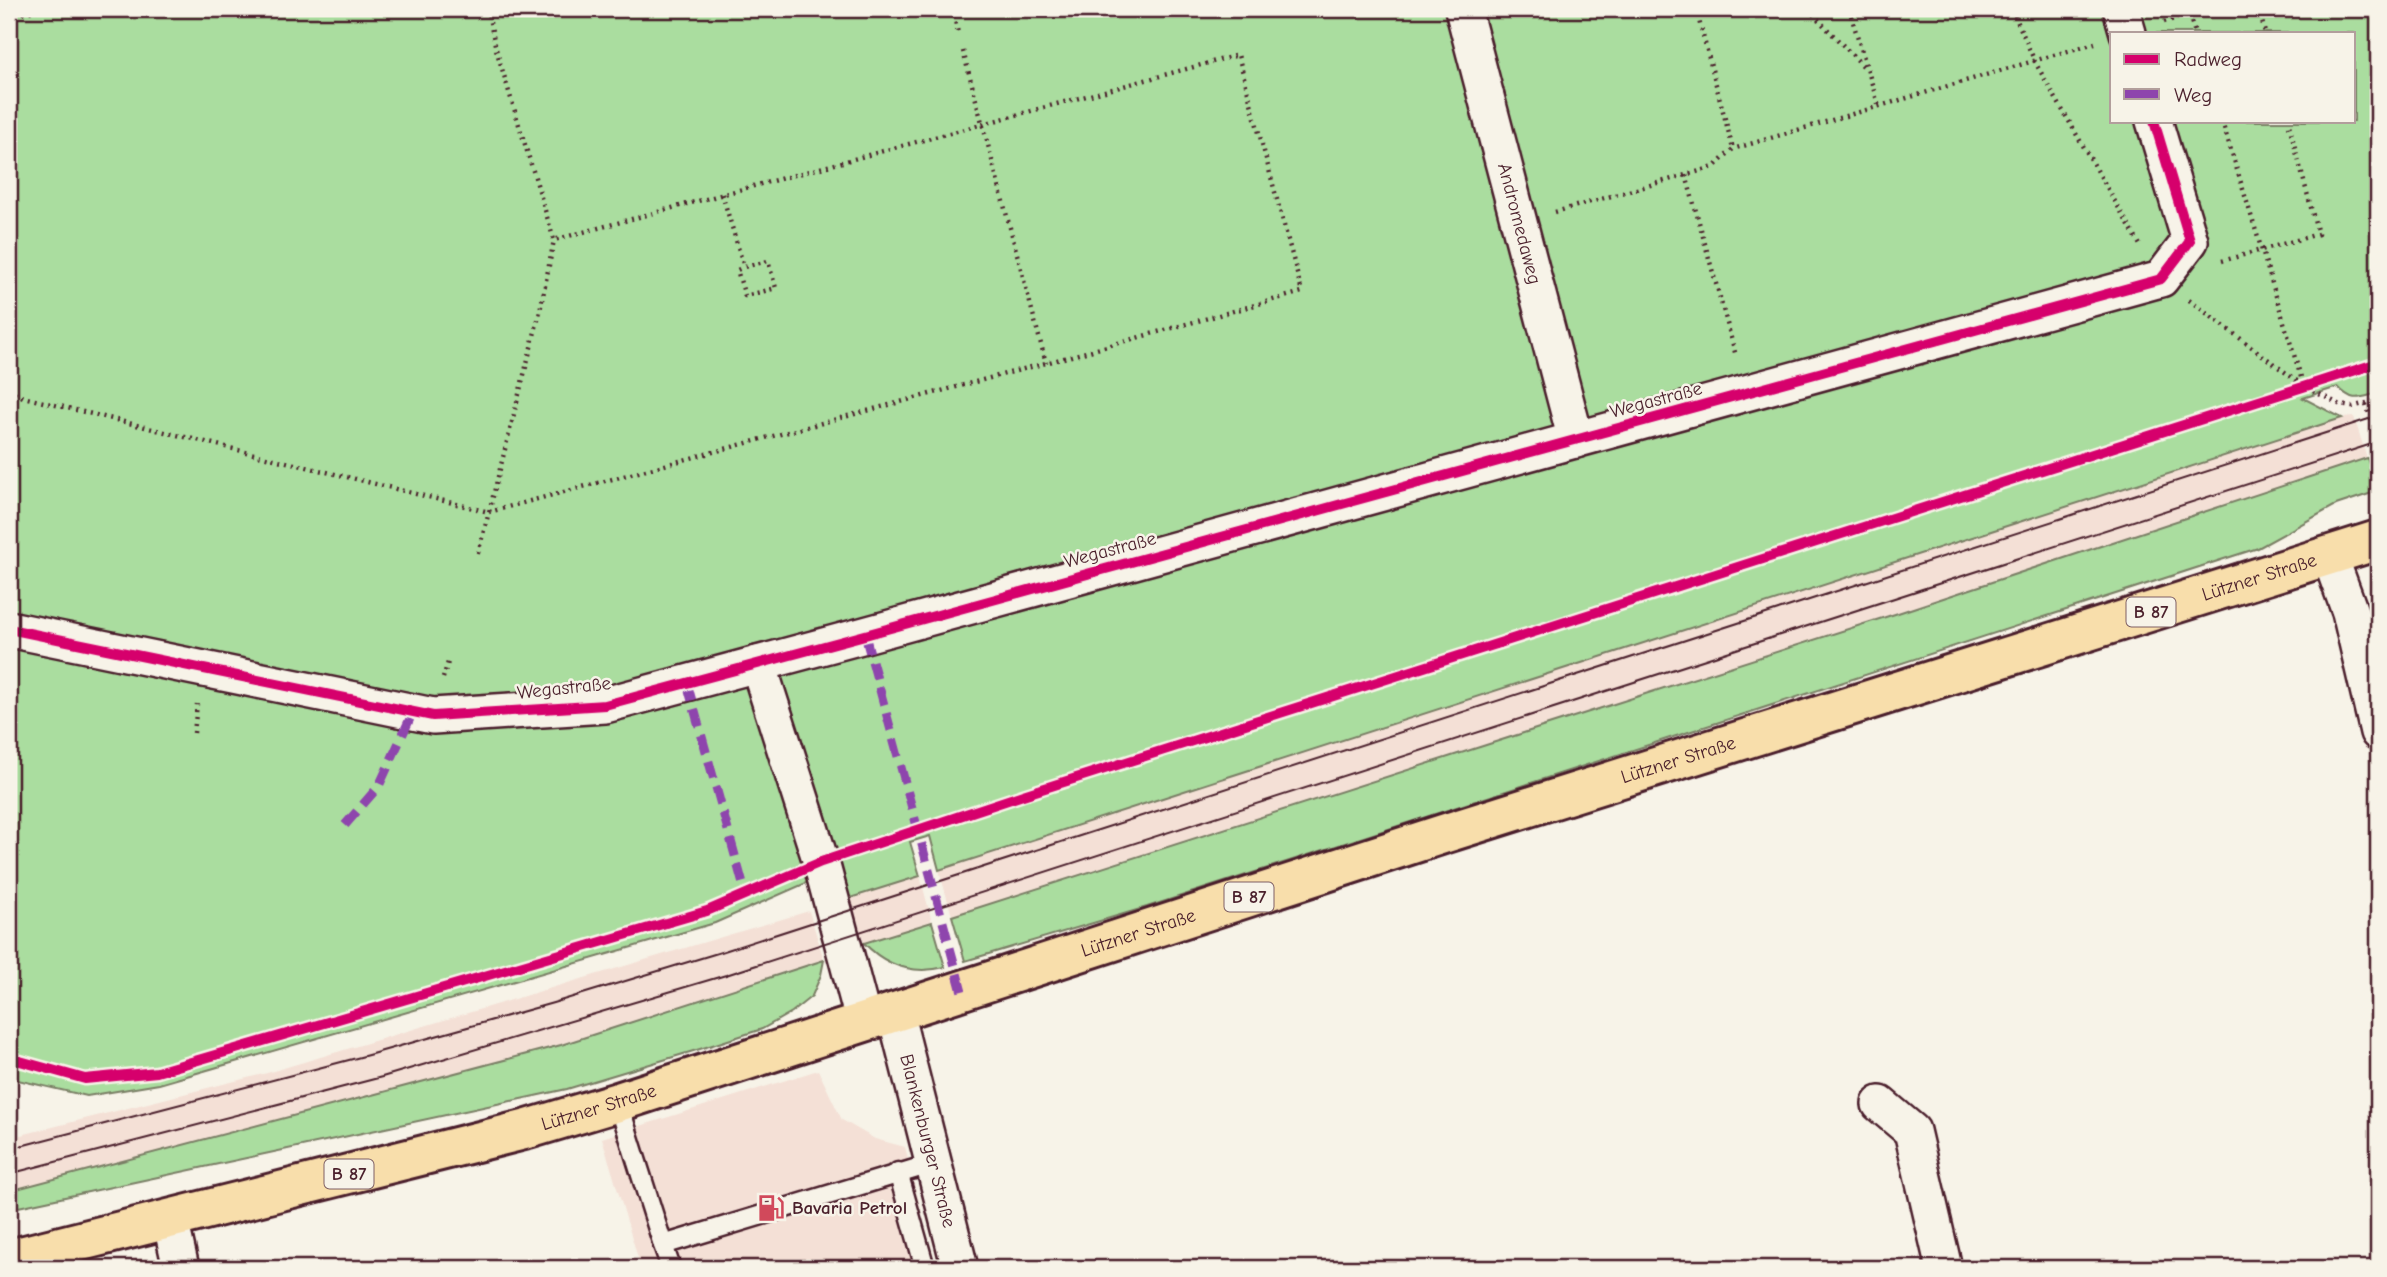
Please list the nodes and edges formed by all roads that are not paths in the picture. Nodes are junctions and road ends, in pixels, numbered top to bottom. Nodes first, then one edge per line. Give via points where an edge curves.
1 (1463, 9) edge
2 (2121, 9) edge
3 (2118, 32) edge
4 (2154, 122) edge
5 (1576, 440) junction
6 (2378, 540) edge
7 (2330, 557) junction
8 (9, 629) edge
9 (758, 664) junction
10 (2378, 732) edge
11 (879, 1018) junction
12 (618, 1102) junction
13 (1880, 1104) dead end
14 (934, 1163) junction
15 (898, 1171) junction
16 (170, 1219) junction
17 (663, 1245) junction
18 (9, 1259) edge
19 (181, 1268) edge
20 (671, 1268) edge
21 (925, 1268) edge
22 (960, 1268) edge
23 (1944, 1268) edge

1 - 5 street, Andromedaweg
2 - 3 street
4 - 5 street, Wegastraße via 2190,241 2161,279
5 - 9 street, Wegastraße
6 - 7 main road, Lützner Straße / B 87
7 - 10 street via 2350,612
7 - 11 main road, Lützner Straße / B 87 via 1443,834
8 - 9 street, Wegastraße via 433,716 605,705
9 - 11 street via 821,862
11 - 12 main road, Lützner Straße / B 87
11 - 14 street, Blankenburger Straße
12 - 16 main road, Lützner Straße / B 87
12 - 17 lane
13 - 23 street via 1912,1131
14 - 15 lane
14 - 22 street, Blankenburger Straße
15 - 17 lane
15 - 21 lane
16 - 18 main road, Lützner Straße / B 87
16 - 19 street
17 - 20 lane

